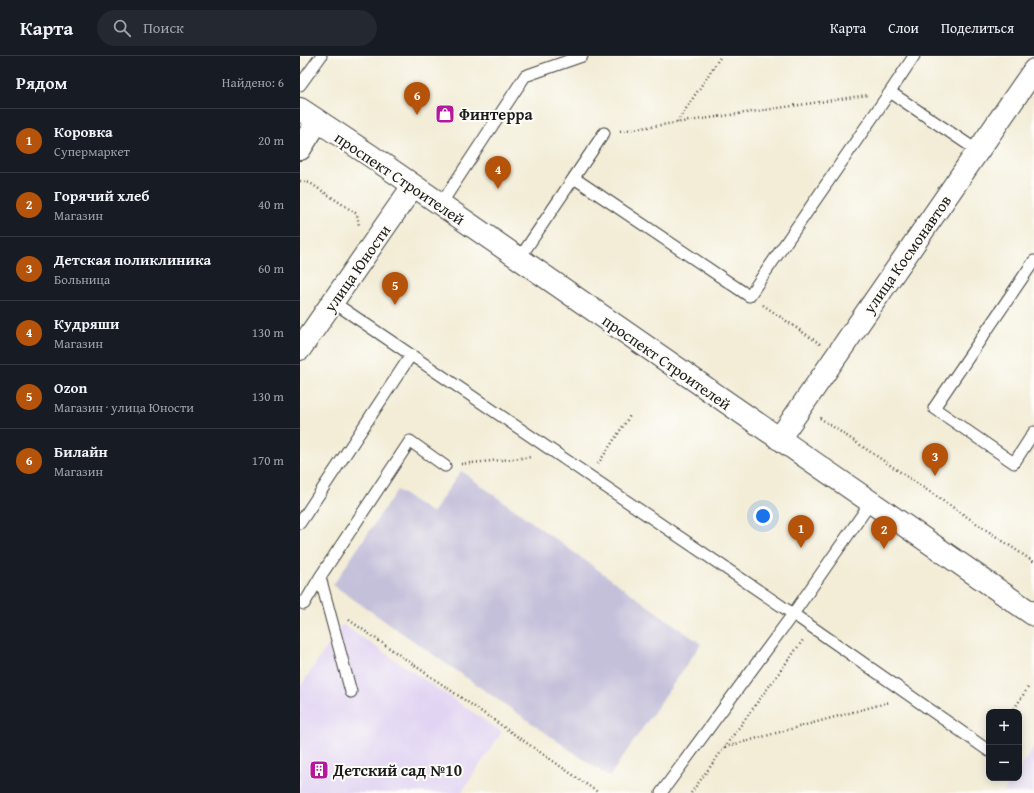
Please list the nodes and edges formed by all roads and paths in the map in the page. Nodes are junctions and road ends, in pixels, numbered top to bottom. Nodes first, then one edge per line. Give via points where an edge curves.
1 (321, 56) edge
2 (582, 56) edge
3 (721, 56) edge
4 (914, 56) edge
5 (1034, 70) edge
6 (300, 85) edge
7 (890, 92) junction
8 (308, 116) edge
9 (677, 123) junction
10 (604, 134) joint
11 (300, 149) edge
12 (978, 151) junction
13 (574, 178) junction
14 (300, 181) edge
15 (413, 186) junction
16 (440, 204) junction
17 (360, 231) dead end
18 (519, 259) junction
19 (1034, 261) edge
20 (749, 296) junction
21 (333, 302) junction
22 (300, 349) edge
23 (411, 355) junction
24 (837, 355) junction
25 (631, 414) dead end
26 (816, 415) dead end
27 (1034, 432) edge
28 (780, 439) junction
29 (1031, 445) edge
30 (557, 454) junction
31 (445, 466) joint
32 (589, 476) junction
33 (871, 502) junction
34 (300, 523) edge
35 (1034, 562) edge
36 (320, 577) junction
37 (300, 602) edge
38 (328, 606) junction
39 (1032, 610) edge
40 (793, 614) junction
41 (812, 627) junction
42 (1029, 686) dead end
43 (351, 692) dead end
44 (910, 696) junction
45 (1014, 709) edge
46 (724, 747) junction
47 (986, 749) edge
48 (599, 793) edge
49 (661, 793) edge
50 (691, 793) edge

1 - 6 lane
2 - 16 lane via 525,76
3 - 9 path
4 - 7 lane
5 - 12 main road, улица Космонавтов
7 - 9 path
7 - 12 lane
7 - 20 lane
8 - 11 main road
8 - 15 main road, проспект Строителей
9 - 10 path
10 - 13 lane
12 - 24 main road, улица Космонавтов
13 - 18 lane
13 - 20 lane
14 - 17 path via 310,183 357,214
15 - 16 main road, проспект Строителей
15 - 21 main road, улица Юности
16 - 18 main road, проспект Строителей
18 - 28 main road, проспект Строителей
19 - 29 lane via 934,408 1014,463
20 - 24 path
21 - 22 main road, улица Юности
21 - 23 lane
23 - 30 lane
23 - 34 lane
24 - 28 main road, улица Космонавтов
25 - 32 path
26 - 35 path
27 - 29 lane
28 - 33 main road, проспект Строителей
30 - 31 path
30 - 32 lane
31 - 36 lane via 410,441
32 - 40 lane
33 - 39 main road, проспект Строителей
33 - 40 lane
36 - 37 lane via 304,604
36 - 38 lane
38 - 43 lane
38 - 48 path
40 - 41 lane
40 - 49 lane
41 - 44 lane
41 - 46 path
42 - 45 path
44 - 46 path
44 - 47 lane
46 - 50 path

